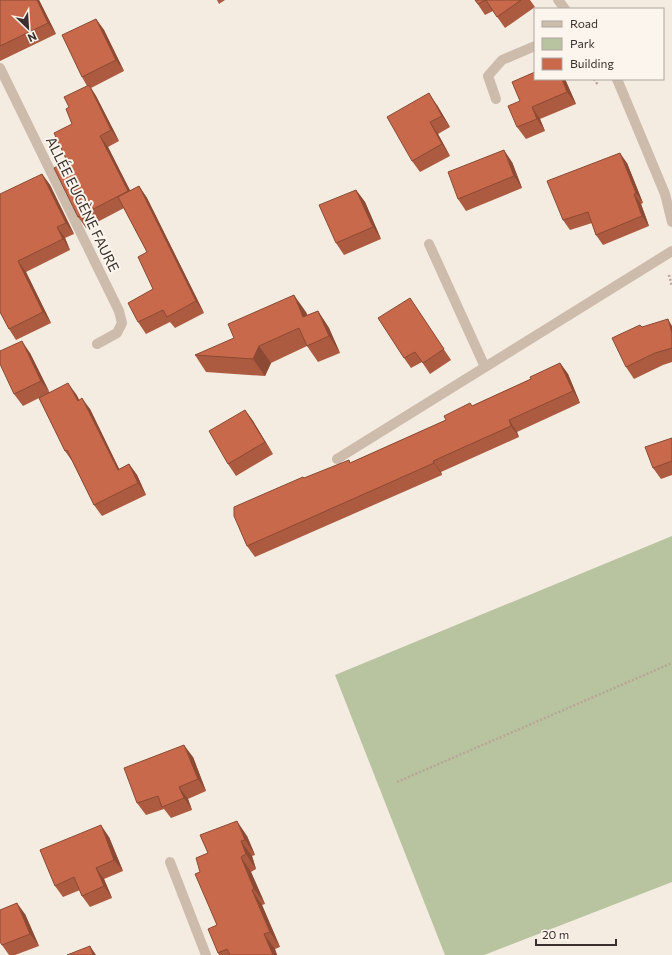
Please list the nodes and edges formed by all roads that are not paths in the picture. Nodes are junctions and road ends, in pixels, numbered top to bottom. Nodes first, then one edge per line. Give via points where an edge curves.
1 (558, 0) edge
2 (564, 8) edge
3 (534, 46) edge
4 (0, 68) edge
5 (617, 80) edge
6 (496, 99) dead end
7 (672, 222) edge
8 (429, 244) dead end
9 (672, 251) edge
10 (97, 344) dead end
11 (485, 367) junction
12 (337, 459) dead end
13 (170, 862) dead end
14 (206, 955) edge

1 - 2 street
3 - 6 street via 502,60 488,76
4 - 10 street, ALLÉE EUGÈNE FAURE via 119,311 122,323 117,333
5 - 7 street via 664,194
8 - 11 street
9 - 11 street
11 - 12 street
13 - 14 street

